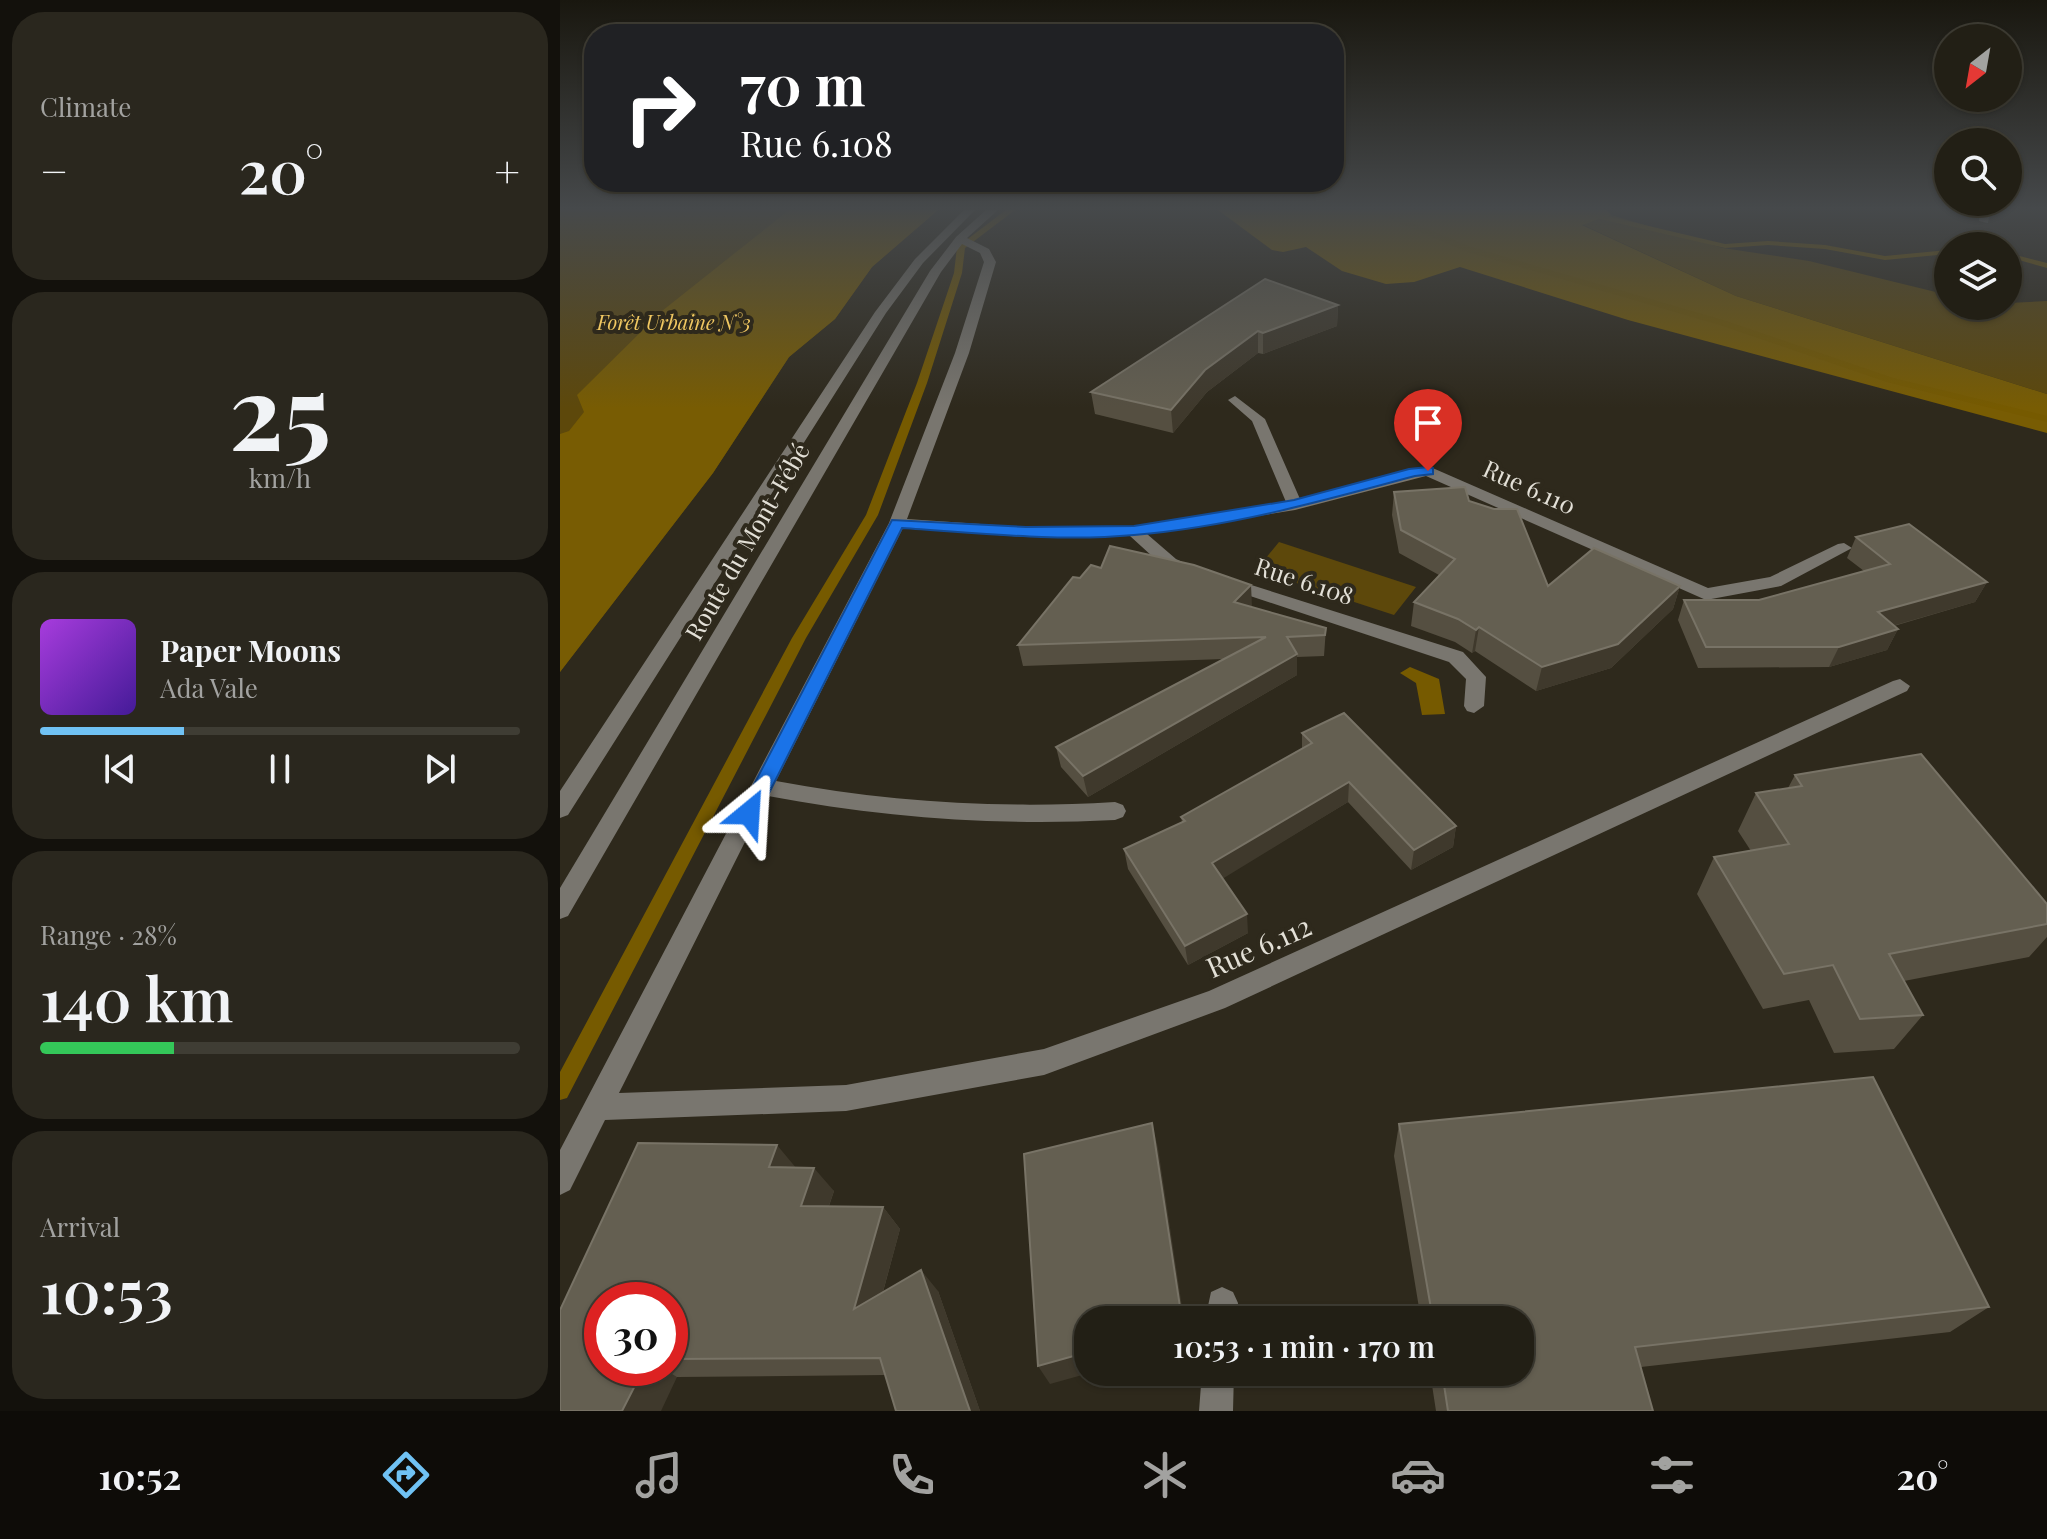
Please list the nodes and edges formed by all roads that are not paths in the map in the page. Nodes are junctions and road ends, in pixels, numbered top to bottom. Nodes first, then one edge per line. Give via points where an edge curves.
1 (908, 276) edge
2 (935, 276) edge
3 (986, 276) edge
4 (1235, 400) dead end
5 (1295, 505) junction
6 (897, 523) junction
7 (1134, 531) junction
8 (1844, 548) dead end
9 (1900, 686) dead end
10 (1474, 706) dead end
11 (763, 787) junction
12 (560, 809) edge
13 (1115, 811) dead end
14 (560, 909) edge
15 (599, 1107) junction
16 (560, 1180) edge
17 (1217, 1386) edge
18 (1216, 1411) edge

1 - 12 street, Route du Mont-Fébé
2 - 14 street, Route du Mont-Fébé
3 - 6 street
4 - 5 street via 1258,419
5 - 7 street, Rue 6.110
5 - 8 street, Rue 6.110 via 1428,471 1706,594 1775,582
6 - 7 street via 1026,532
6 - 11 street
7 - 10 street, Rue 6.108 via 1170,563 1456,657 1476,677
9 - 15 street, Rue 6.112 via 1216,1000 1044,1062 846,1098
11 - 13 street via 843,803 960,812
11 - 15 street
15 - 16 street
17 - 18 street

